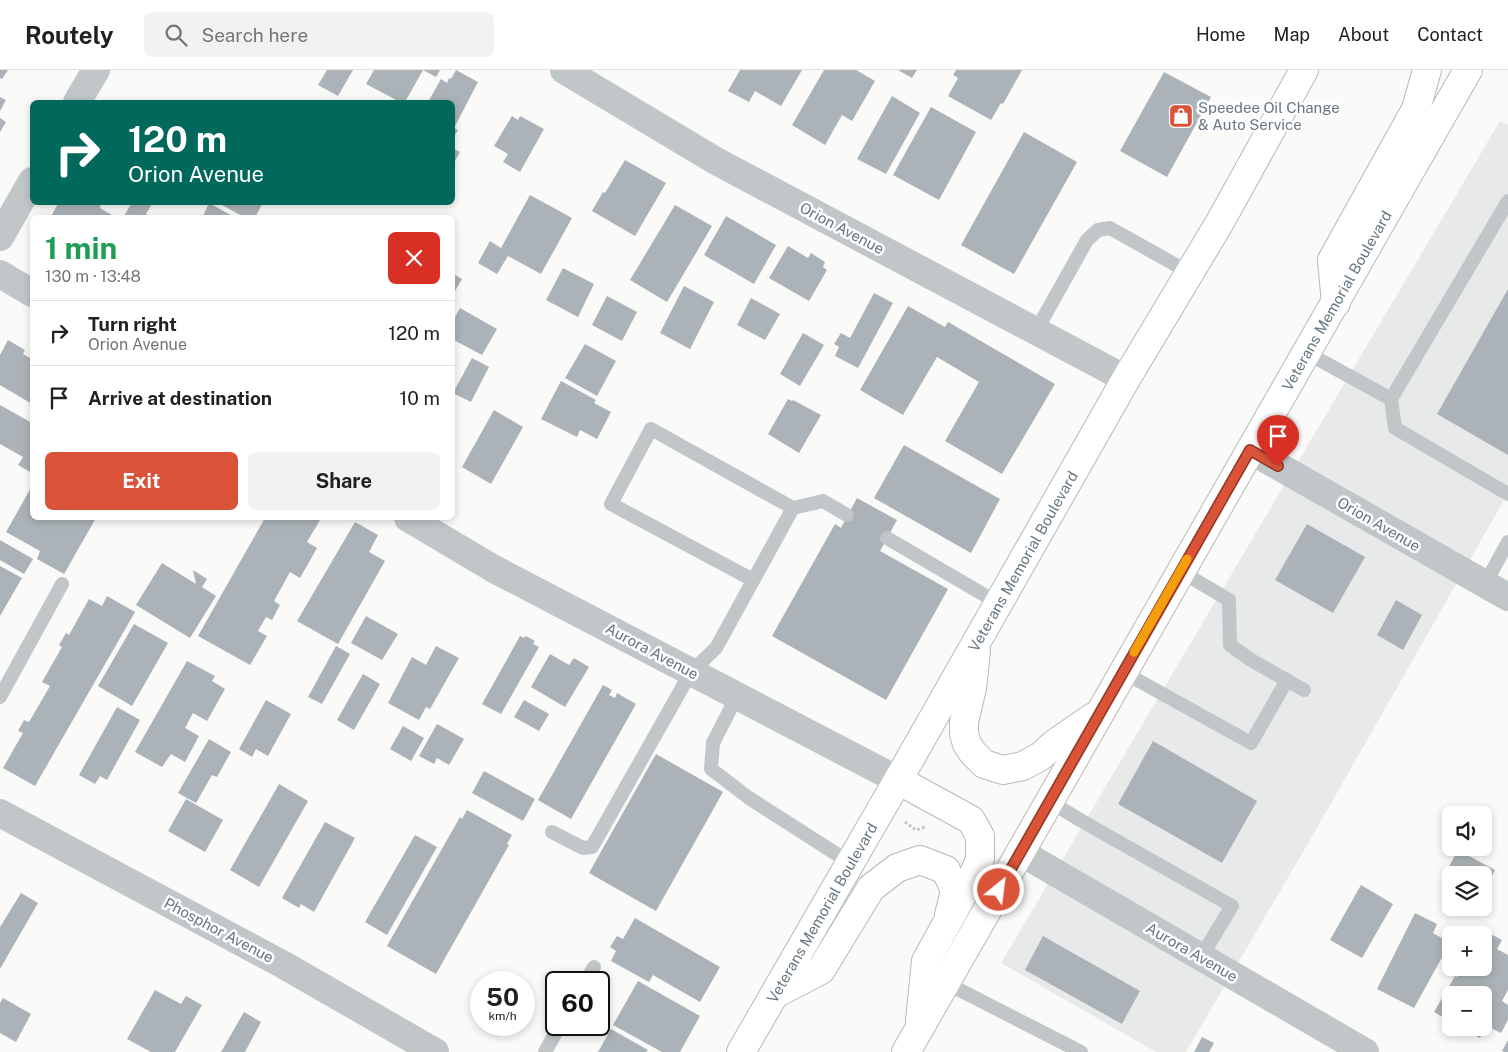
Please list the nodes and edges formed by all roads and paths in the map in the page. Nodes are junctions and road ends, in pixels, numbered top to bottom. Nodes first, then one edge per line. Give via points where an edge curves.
1 (96, 70) edge
2 (564, 70) edge
3 (1304, 70) edge
4 (1406, 70) edge
5 (1427, 70) edge
6 (1468, 70) edge
7 (78, 100) edge
8 (1416, 109) junction
9 (30, 184) edge
10 (1508, 201) edge
11 (0, 237) edge
12 (1190, 273) junction
13 (0, 274) edge
14 (30, 292) edge
15 (1336, 303) junction
16 (1036, 331) junction
17 (1306, 353) junction
18 (1126, 379) junction
19 (1391, 399) junction
20 (1250, 450) junction
21 (1508, 494) edge
22 (794, 508) junction
23 (847, 515) dead end
24 (411, 520) edge
25 (887, 538) dead end
26 (1508, 542) edge
27 (1180, 571) junction
28 (753, 580) junction
29 (62, 584) dead end
30 (1497, 590) edge
31 (998, 603) junction
32 (977, 639) junction
33 (691, 672) junction
34 (1123, 672) junction
35 (1287, 680) junction
36 (1304, 690) dead end
37 (737, 696) junction
38 (0, 697) edge
39 (1099, 713) junction
40 (898, 780) junction
41 (1049, 801) junction
42 (0, 813) edge
43 (552, 832) dead end
44 (1020, 852) junction
45 (849, 862) junction
46 (946, 926) junction
47 (1201, 956) junction
48 (594, 967) dead end
49 (592, 971) edge
50 (946, 983) junction
51 (775, 994) junction
52 (554, 1036) edge
53 (912, 1041) edge
54 (435, 1052) edge
55 (545, 1052) edge
56 (741, 1052) edge
57 (1081, 1052) edge
58 (1365, 1052) edge

1 - 7 street
2 - 16 street, Orion Avenue via 716,161
3 - 12 main road, Veterans Memorial Boulevard
4 - 8 main road
5 - 8 main road
6 - 15 main road, Veterans Memorial Boulevard
8 - 15 main road via 1332,260
9 - 11 street
10 - 19 lane
12 - 16 lane via 1110,228 1098,230 1087,240
12 - 18 main road, Veterans Memorial Boulevard
13 - 14 street
15 - 17 main road, Veterans Memorial Boulevard
16 - 18 street, Orion Avenue
17 - 19 lane
17 - 20 main road, Veterans Memorial Boulevard
18 - 31 main road, Veterans Memorial Boulevard
19 - 21 lane via 1395,428
20 - 27 main road, Veterans Memorial Boulevard
20 - 30 street, Orion Avenue
22 - 23 lane via 823,501
22 - 28 lane
22 - 28 lane via 651,429 611,504
24 - 33 street, Aurora Avenue via 494,569
25 - 31 lane
26 - 30 lane
27 - 34 main road, Veterans Memorial Boulevard
27 - 35 lane via 1229,600 1230,644
28 - 33 lane via 716,648
29 - 38 lane
31 - 32 main road, Veterans Memorial Boulevard
32 - 39 main road via 964,734 967,744 984,764 1003,770 1023,766
32 - 40 main road, Veterans Memorial Boulevard
33 - 37 street, Aurora Avenue
33 - 43 lane via 592,847 583,848
34 - 35 lane via 1250,743
34 - 39 main road, Veterans Memorial Boulevard
35 - 36 lane
37 - 40 street, Aurora Avenue
37 - 45 lane via 713,743 711,769 749,798
39 - 41 main road, Veterans Memorial Boulevard
40 - 45 main road, Veterans Memorial Boulevard
40 - 46 main road via 971,820 980,836 980,859
41 - 44 main road, Veterans Memorial Boulevard
41 - 47 lane via 1232,906
42 - 54 street, Phosphor Avenue via 282,964
44 - 47 street, Aurora Avenue
44 - 50 main road, Veterans Memorial Boulevard
45 - 51 main road, Veterans Memorial Boulevard
46 - 51 main road via 955,891 946,870 920,860 897,868 871,888 821,970
46 - 53 main road via 926,961
47 - 58 street, Aurora Avenue
48 - 49 lane
50 - 53 main road, Veterans Memorial Boulevard
50 - 57 lane
51 - 56 main road, Veterans Memorial Boulevard
52 - 55 lane

